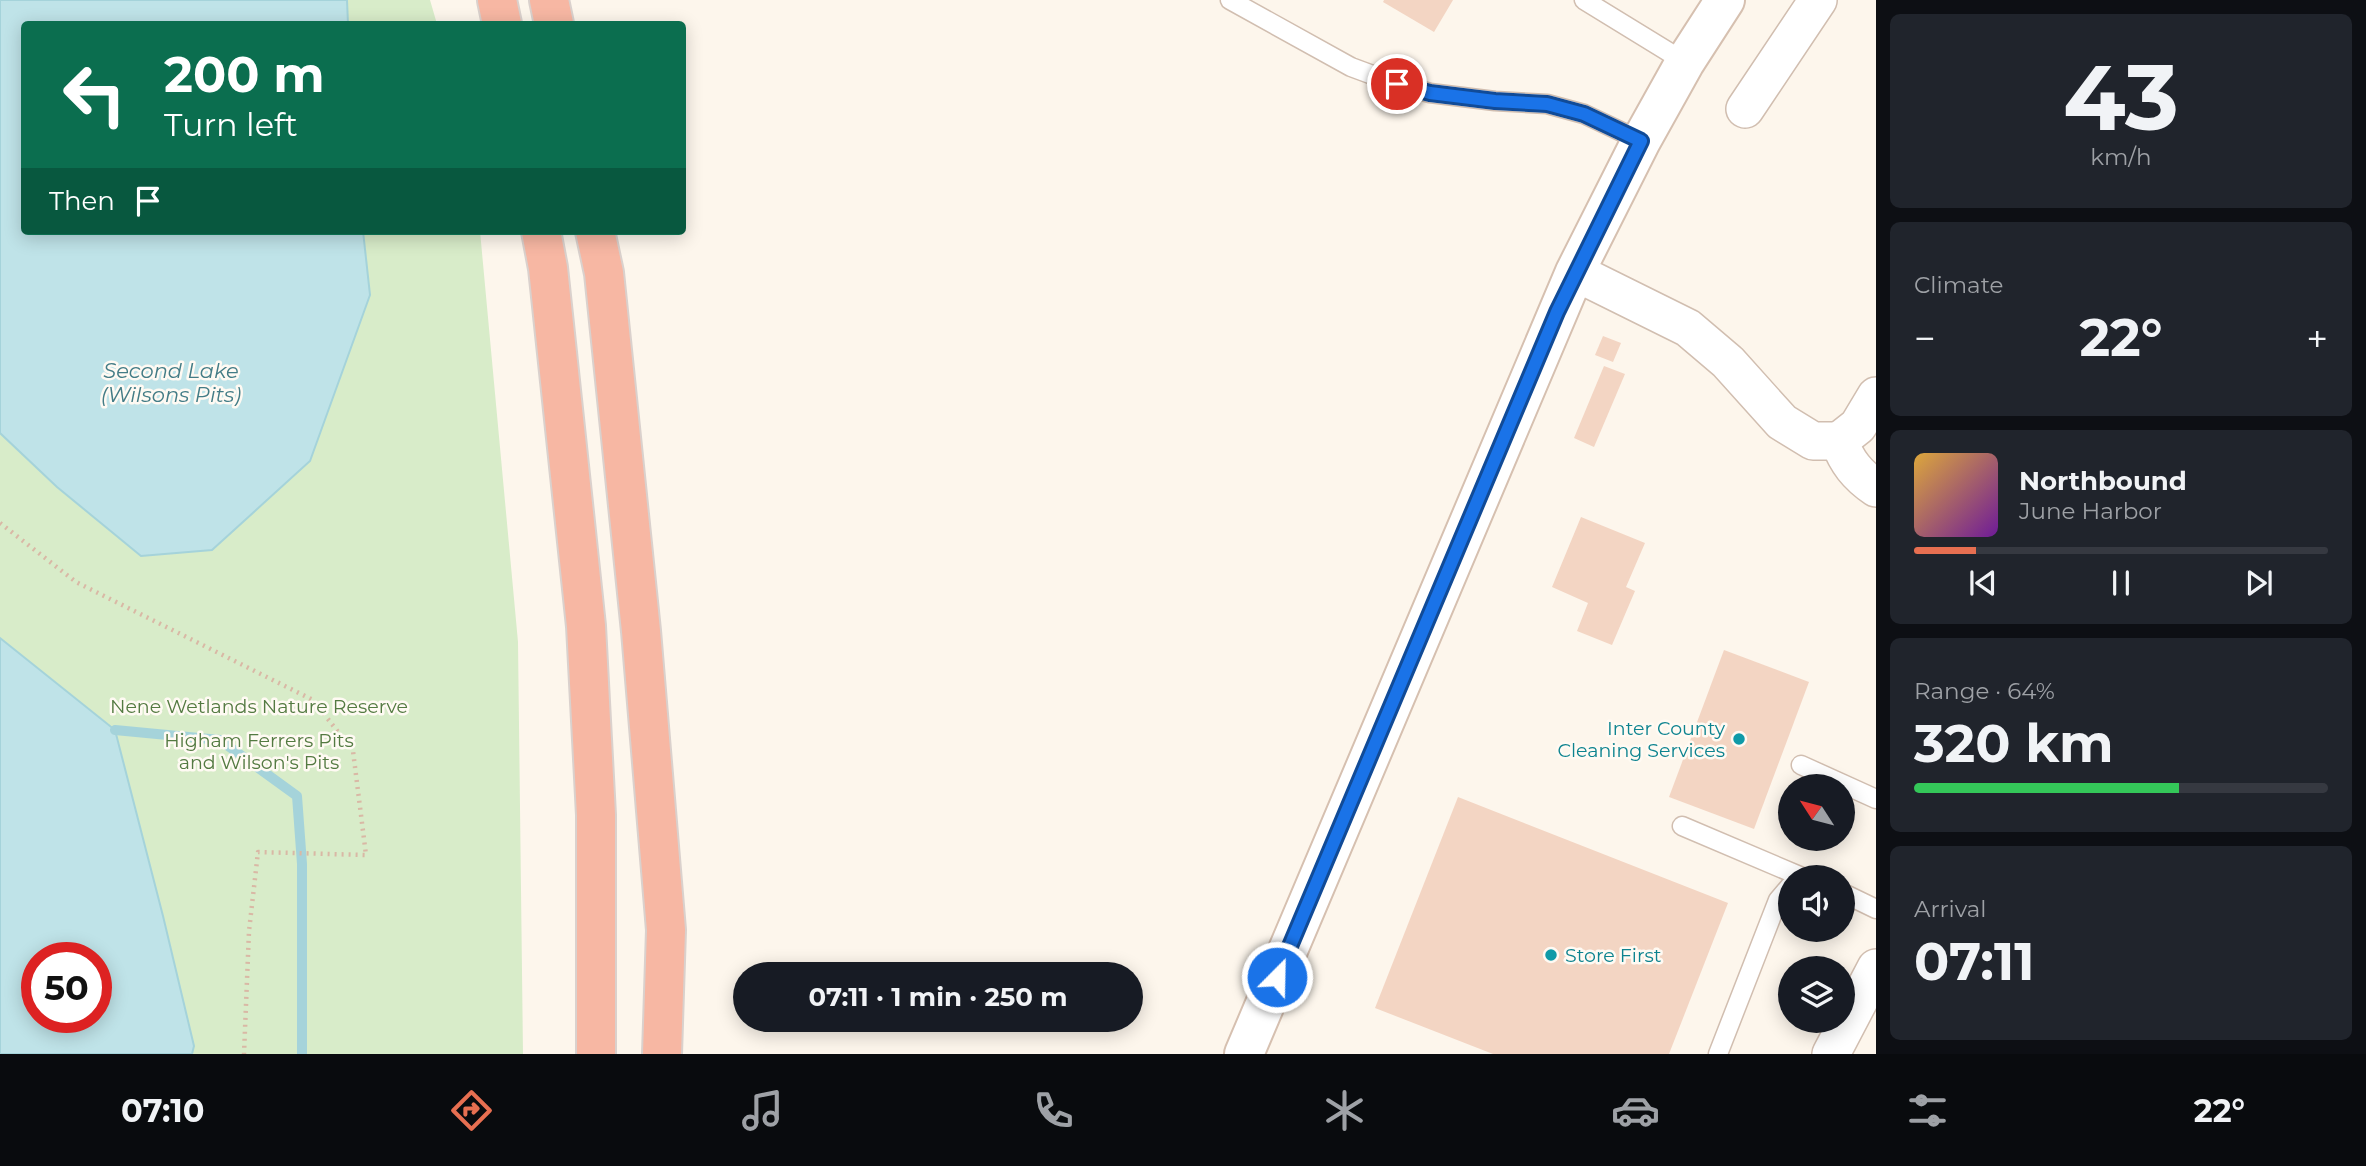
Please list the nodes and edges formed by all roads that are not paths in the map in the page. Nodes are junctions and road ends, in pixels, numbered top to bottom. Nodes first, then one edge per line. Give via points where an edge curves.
1 (497, 0) edge
2 (549, 0) edge
3 (1230, 0) edge
4 (1584, 0) edge
5 (1725, 0) edge
6 (1818, 0) edge
7 (501, 21) edge
8 (553, 21) edge
9 (1685, 62) junction
10 (1745, 109) dead end
11 (1641, 141) junction
12 (542, 235) edge
13 (596, 235) edge
14 (1575, 272) junction
15 (1876, 396) edge
16 (1839, 441) junction
17 (1876, 488) edge
18 (1801, 765) dead end
19 (1876, 799) edge
20 (1682, 825) dead end
21 (1778, 867) edge
22 (1855, 898) edge
23 (1778, 899) edge
24 (1876, 909) edge
25 (1876, 968) edge
26 (596, 1054) edge
27 (662, 1054) edge
28 (1244, 1054) edge
29 (1717, 1054) edge
30 (1830, 1054) edge

1 - 7 highway
2 - 8 highway
3 - 11 lane via 1351,67 1397,84 1495,101 1547,104 1584,114
4 - 9 lane
5 - 9 main road
6 - 10 street
9 - 11 main road
11 - 14 main road
12 - 26 highway via 586,626 596,815
13 - 27 highway via 604,273 640,617 666,930
14 - 16 street via 1688,328 1728,362 1782,422 1813,440
14 - 28 main road
15 - 16 street via 1858,426
16 - 17 street via 1847,461
18 - 19 lane
20 - 21 lane
22 - 24 lane
23 - 29 lane
25 - 30 street

